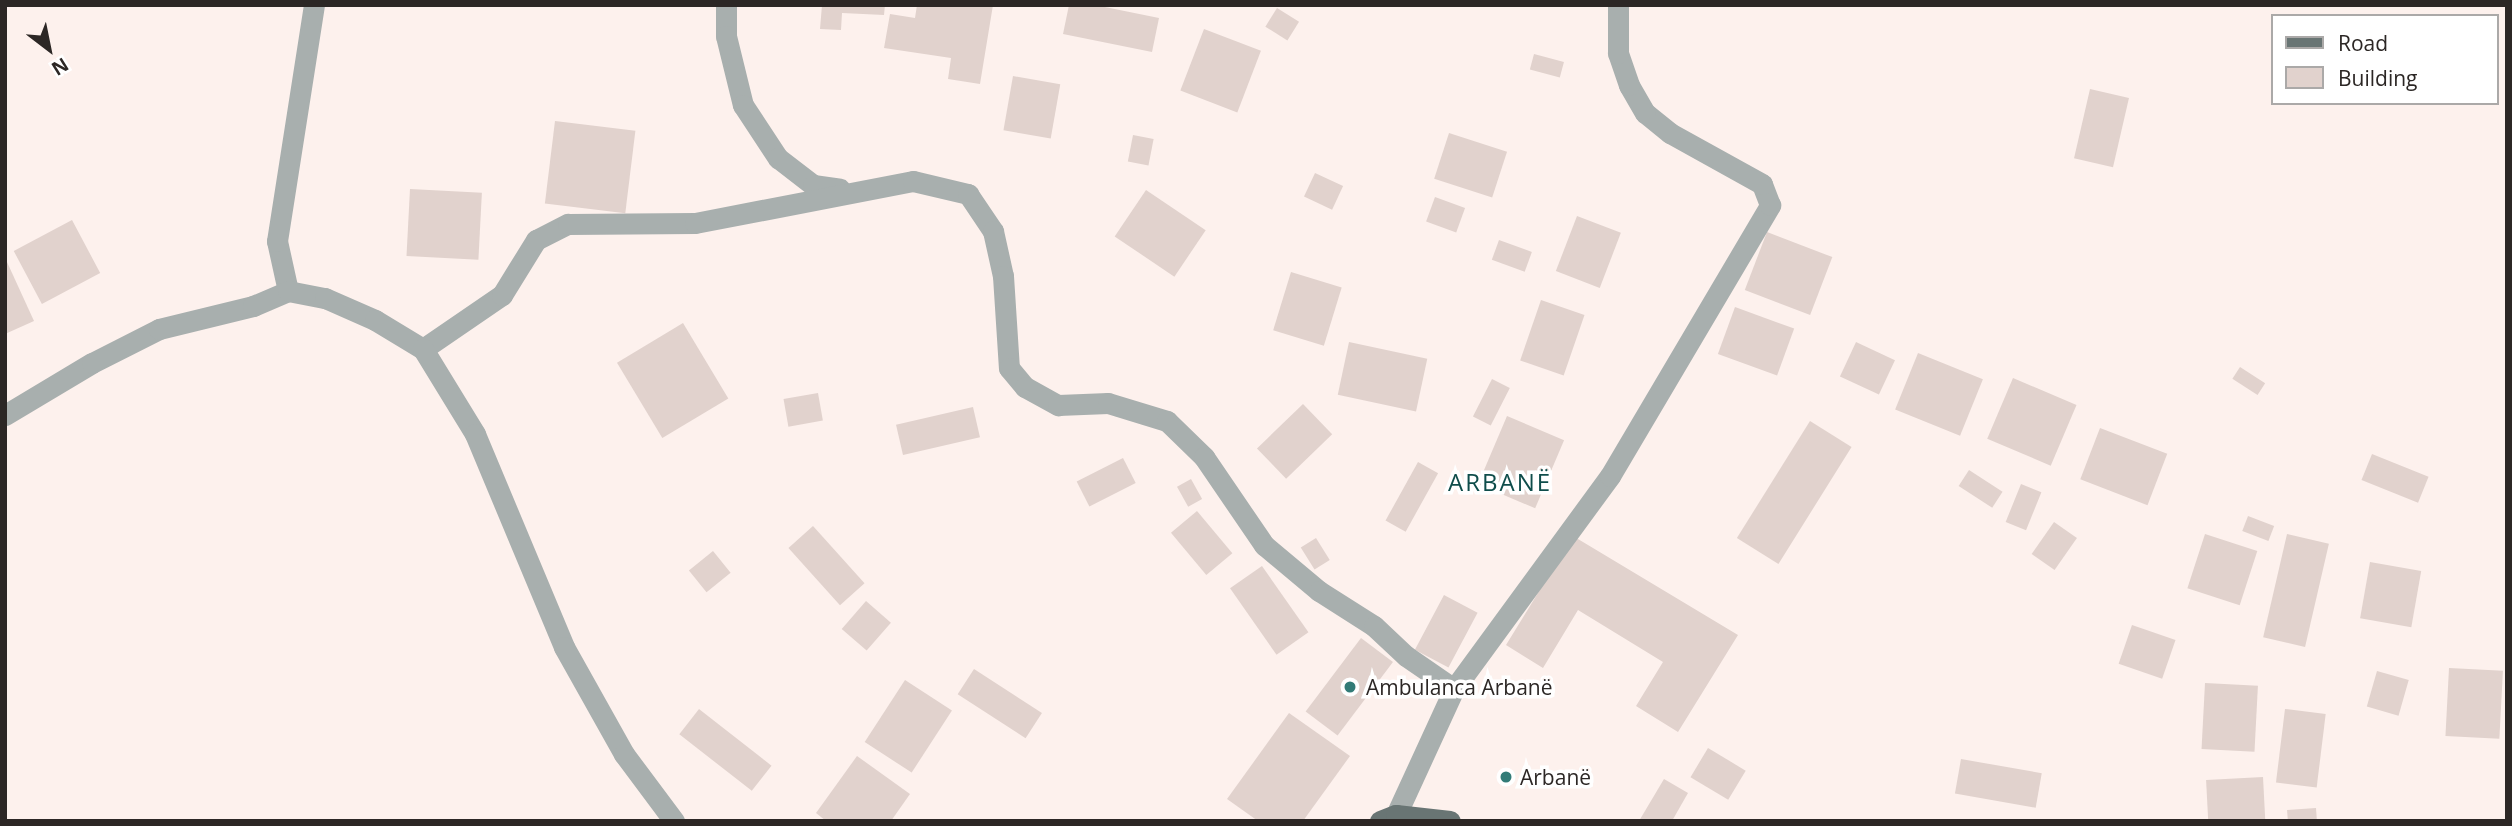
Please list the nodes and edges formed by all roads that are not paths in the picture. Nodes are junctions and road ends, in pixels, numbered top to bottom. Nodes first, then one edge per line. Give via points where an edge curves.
1 (314, 5) edge
2 (726, 5) edge
3 (1618, 5) edge
4 (866, 188) junction
5 (288, 290) junction
6 (423, 349) junction
7 (5, 415) edge
8 (1454, 689) junction
9 (1388, 818) edge
10 (674, 821) edge
11 (1450, 821) edge

1 - 5 street via 277,241
2 - 4 street via 726,36 743,105 778,158 813,185
3 - 8 street via 1618,53 1629,85 1646,113 1670,133 1762,184 1770,205 1610,476
4 - 6 street via 695,223 568,224 553,229 536,240 502,295
4 - 8 street via 913,181 968,194 993,231 1003,276 1009,368 1025,387 1058,405 1108,403 1167,421 1204,457 1264,545
5 - 6 street via 325,298 375,320
5 - 7 street via 253,306 159,329
6 - 10 street via 475,435 564,647 624,754
8 - 9 street
9 - 11 main road

